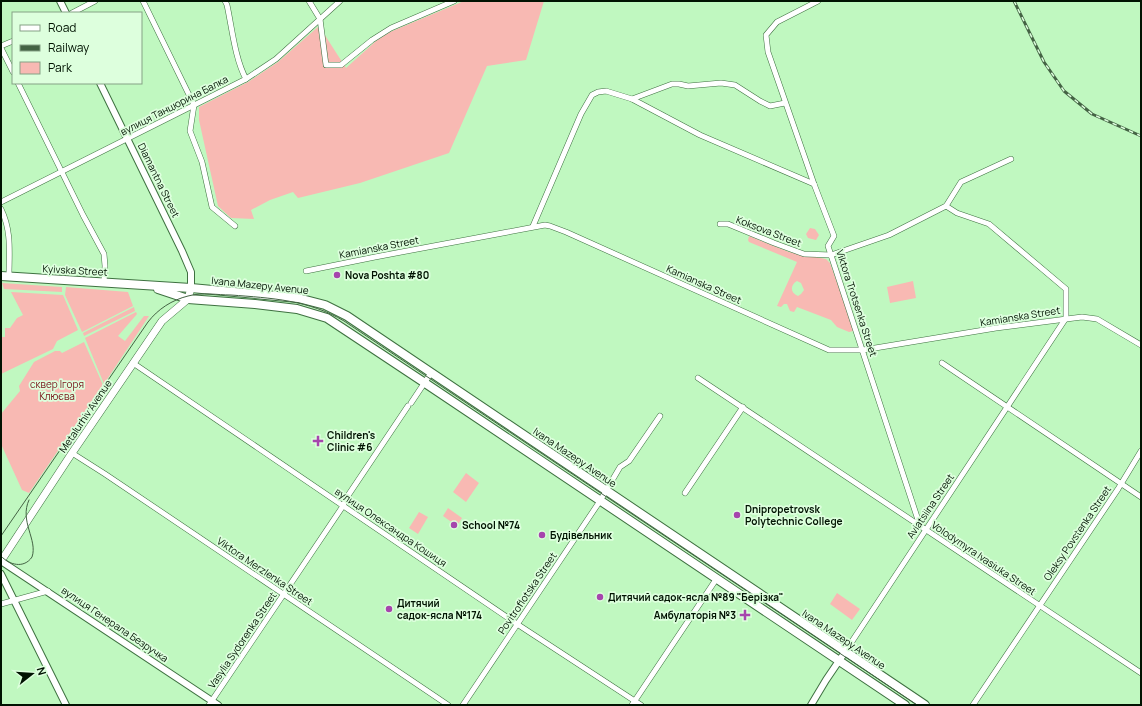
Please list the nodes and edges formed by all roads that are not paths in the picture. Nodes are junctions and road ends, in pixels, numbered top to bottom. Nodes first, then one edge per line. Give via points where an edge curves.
1 (60, 1) edge
2 (95, 1) edge
3 (144, 1) edge
4 (226, 1) edge
5 (309, 1) edge
6 (340, 1) edge
7 (454, 1) edge
8 (818, 1) edge
9 (66, 12) edge
10 (74, 12) edge
11 (320, 18) junction
12 (12, 42) edge
13 (1, 47) edge
14 (12, 70) edge
15 (246, 79) junction
16 (18, 84) edge
17 (100, 84) edge
18 (632, 100) junction
19 (785, 103) junction
20 (194, 105) junction
21 (127, 139) junction
22 (1011, 159) dead end
23 (62, 171) junction
24 (814, 184) junction
25 (1, 202) edge
26 (946, 206) junction
27 (1, 209) edge
28 (720, 224) dead end
29 (235, 226) dead end
30 (533, 226) junction
31 (831, 255) junction
32 (306, 271) dead end
33 (5, 276) edge
34 (104, 282) junction
35 (148, 285) junction
36 (191, 288) junction
37 (188, 299) junction
38 (1066, 318) junction
39 (1141, 345) edge
40 (863, 350) junction
41 (133, 363) junction
42 (942, 363) dead end
43 (431, 373) junction
44 (698, 378) dead end
45 (425, 383) junction
46 (743, 407) junction
47 (1008, 408) junction
48 (660, 416) dead end
49 (1141, 451) edge
50 (72, 453) junction
51 (1121, 484) junction
52 (606, 490) junction
53 (685, 493) dead end
54 (1141, 498) edge
55 (600, 501) junction
56 (344, 506) junction
57 (920, 526) junction
58 (926, 530) junction
59 (1, 561) edge
60 (1, 574) edge
61 (717, 578) junction
62 (48, 591) junction
63 (283, 594) junction
64 (14, 600) junction
65 (1, 604) edge
66 (1039, 605) junction
67 (517, 624) junction
68 (845, 652) junction
69 (839, 661) junction
70 (1141, 673) edge
71 (211, 703) edge
72 (633, 703) edge
73 (66, 705) edge
74 (218, 705) edge
75 (448, 705) edge
76 (463, 705) edge
77 (641, 705) edge
78 (811, 705) edge
79 (905, 705) edge
80 (925, 705) edge
81 (973, 705) edge

1 - 9 street
2 - 10 street
3 - 20 street
4 - 15 street via 235,45
5 - 11 street
6 - 11 street, вулиця Танцюрина Балка
7 - 11 street via 390,28 341,65 326,65
8 - 19 street, Viktora Trotsenka Street via 777,22 766,36 768,52
11 - 15 street, вулиця Танцюрина Балка via 276,59
12 - 13 street
13 - 14 street
15 - 20 street, вулиця Танцюрина Балка
16 - 23 street
17 - 21 street, Diamantna Street
18 - 19 street via 672,84 688,86 721,83 735,85 770,106
18 - 24 street via 700,135
18 - 30 street via 606,91 592,95 579,118
19 - 24 street, Viktora Trotsenka Street
20 - 21 street, вулиця Танцюрина Балка
20 - 29 street via 190,130 202,162 212,207
21 - 23 street, вулиця Танцюрина Балка
21 - 36 street, Diamantna Street via 185,258 191,272
22 - 26 street via 961,182
23 - 25 street, вулиця Танцюрина Балка
23 - 34 street via 104,254
24 - 31 street, Viktora Trotsenka Street via 834,236 828,246
26 - 31 street, Koksova Street via 889,235
26 - 38 street via 957,213 989,224 1066,289
27 - 33 street via 9,234
28 - 31 street, Koksova Street via 728,224 804,254
30 - 32 street, Kamianska Street
30 - 40 street, Kamianska Street via 545,225 561,230 829,350
31 - 40 street, Viktora Trotsenka Street
33 - 34 highway, Kyivska Street
34 - 35 highway, Kyivska Street
35 - 36 highway, Kyivska Street
35 - 37 highway, Kyivska Street
36 - 37 main road
36 - 43 highway, Ivana Mazepy Avenue via 298,298 321,304 347,316
37 - 41 main road, Metalurhiv Avenue via 162,321
37 - 45 highway, Ivana Mazepy Avenue via 255,304 297,310 326,318
38 - 39 street, Kamianska Street via 1097,319
38 - 40 street, Kamianska Street
38 - 47 street, Aviatsiina Street
40 - 57 street, Viktora Trotsenka Street
41 - 50 main road, Metalurhiv Avenue
41 - 56 street, вулиця Олександра Кошиця
42 - 47 street
43 - 45 street, Vasylia Sydorenka Street
43 - 52 highway, Ivana Mazepy Avenue
44 - 46 street, Volodymyra Ivasiuka Street
45 - 55 highway, Ivana Mazepy Avenue
45 - 56 street, Vasylia Sydorenka Street
46 - 53 street
46 - 57 street, Volodymyra Ivasiuka Street
47 - 51 street
47 - 58 street, Aviatsiina Street
48 - 52 street, Povitroflotska Street via 629,461 620,467
49 - 51 street, Oleksy Povstenka Street
50 - 59 main road, Metalurhiv Avenue
50 - 63 street, Viktora Merzlenka Street
51 - 54 street
51 - 66 street, Oleksy Povstenka Street
52 - 55 street, Povitroflotska Street
52 - 68 highway, Ivana Mazepy Avenue
55 - 61 highway, Ivana Mazepy Avenue
55 - 67 street, Povitroflotska Street
56 - 63 street, Vasylia Sydorenka Street
56 - 67 street, вулиця Олександра Кошиця
57 - 58 street, Volodymyra Ivasiuka Street
58 - 66 street, Volodymyra Ivasiuka Street
58 - 68 street, Aviatsiina Street
59 - 62 street, вулиця Генерала Безручка
60 - 64 street
61 - 69 highway, Ivana Mazepy Avenue
61 - 72 street
62 - 64 street
62 - 71 street, вулиця Генерала Безручка
63 - 71 street, Vasylia Sydorenka Street
63 - 75 street, Viktora Merzlenka Street
64 - 65 street
64 - 73 street
66 - 70 street, Volodymyra Ivasiuka Street
66 - 81 street, Oleksy Povstenka Street
67 - 72 street, вулиця Олександра Кошиця
67 - 76 street, Povitroflotska Street
68 - 69 street, Aviatsiina Street
68 - 80 highway, Ivana Mazepy Avenue
69 - 78 street, Aviatsiina Street
69 - 79 highway, Ivana Mazepy Avenue
71 - 74 street, вулиця Генерала Безручка
72 - 77 street, вулиця Олександра Кошиця

